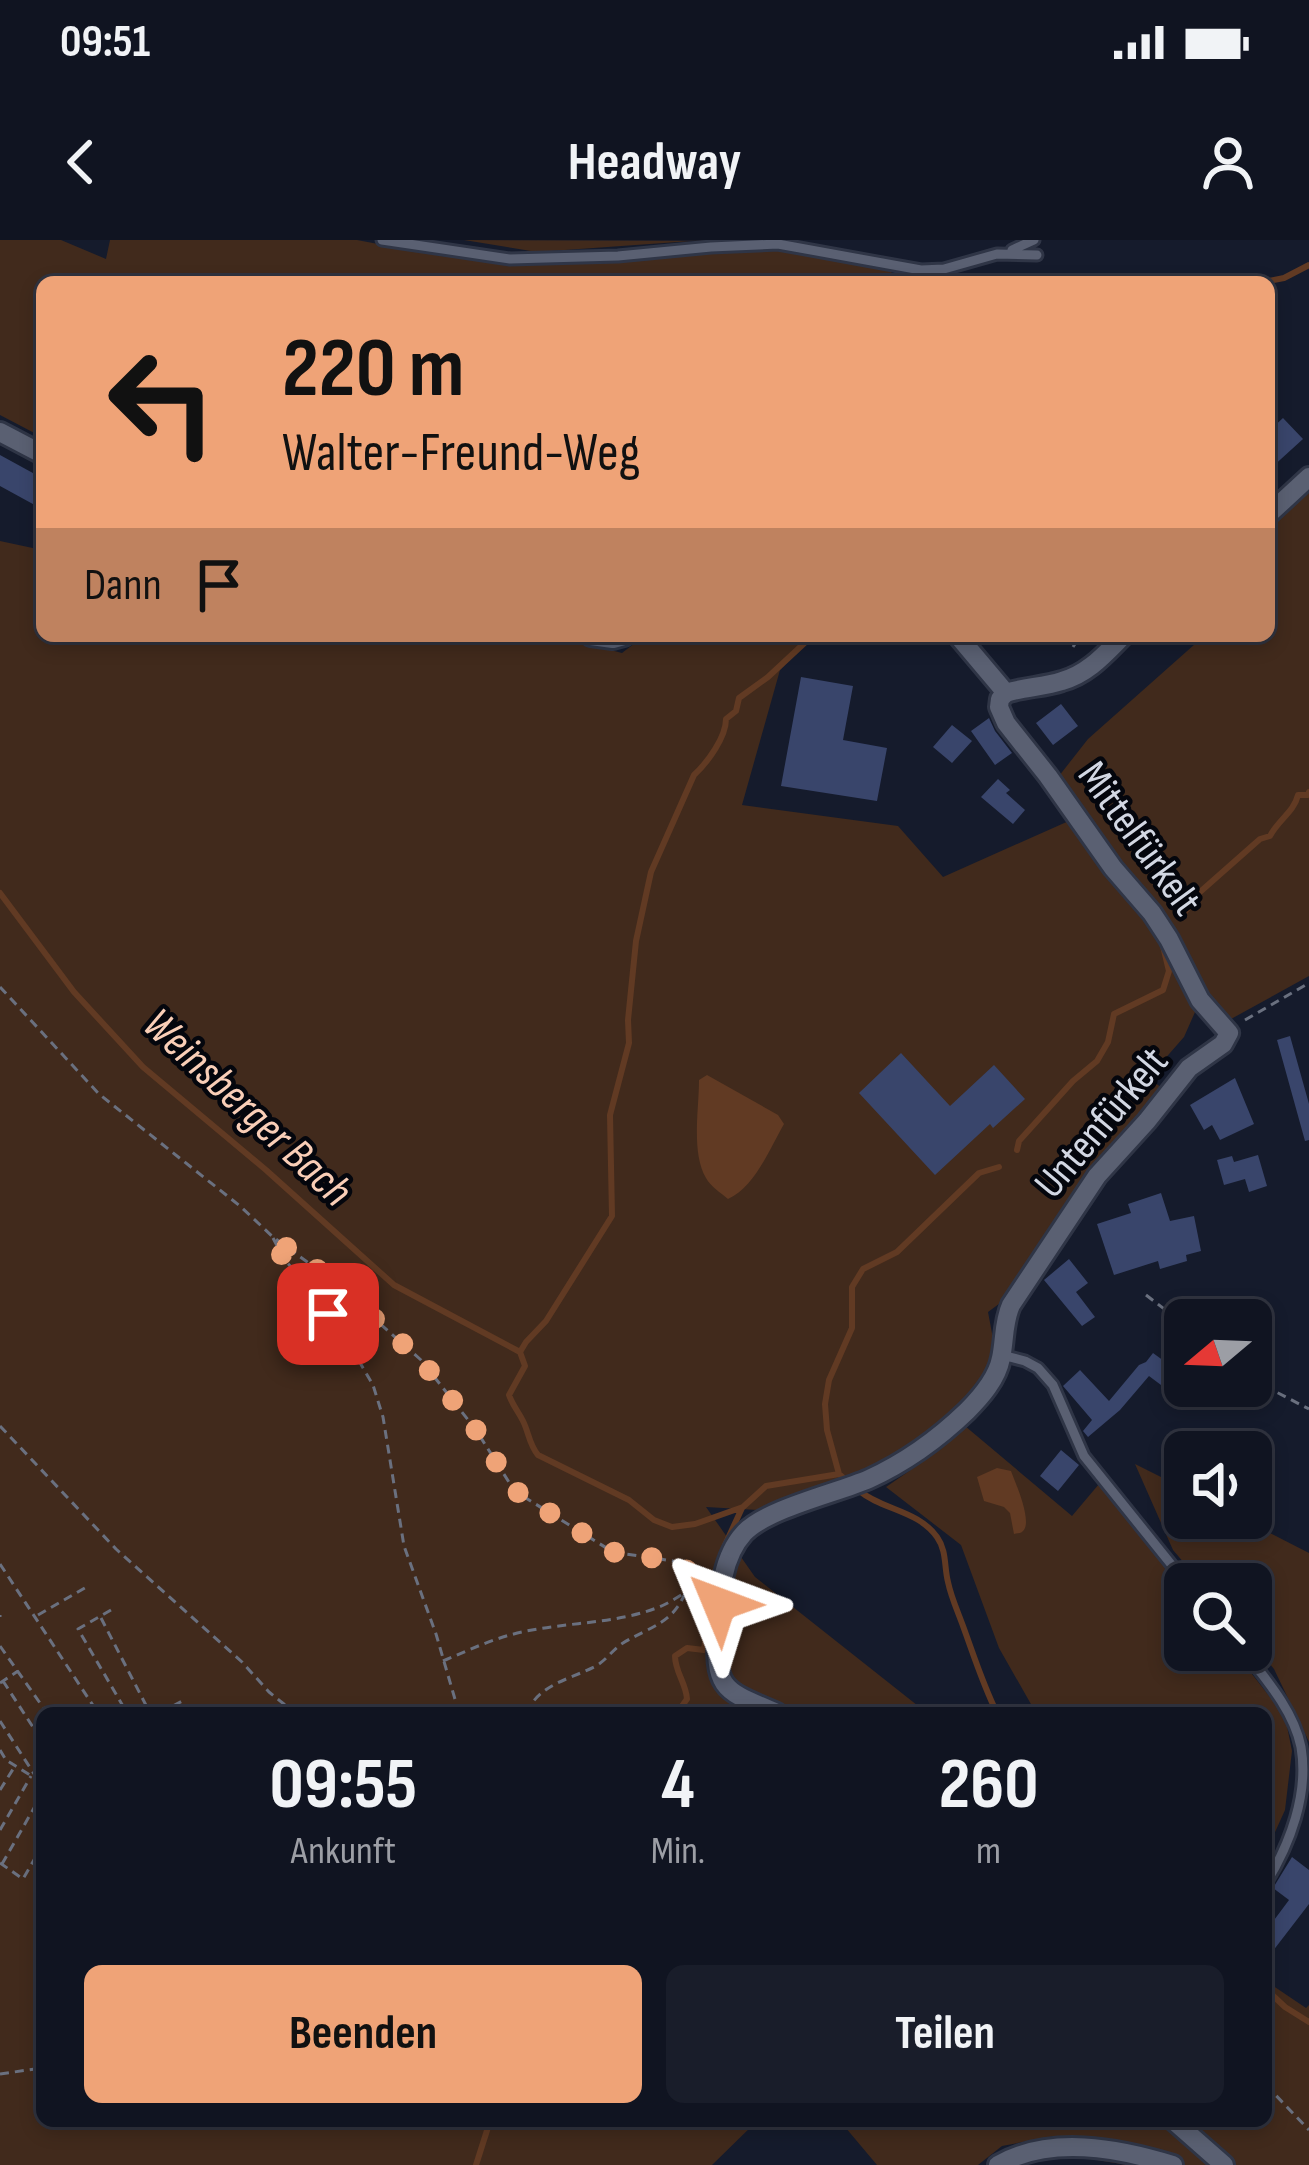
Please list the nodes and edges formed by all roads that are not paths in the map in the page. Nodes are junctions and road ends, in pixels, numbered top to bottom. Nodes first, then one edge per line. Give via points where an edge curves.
1 (382, 240) edge
2 (1034, 240) edge
3 (1008, 253) junction
4 (1037, 255) dead end
5 (0, 432) edge
6 (36, 451) edge
7 (1309, 477) edge
8 (1275, 508) edge
9 (963, 642) edge
10 (1117, 642) edge
11 (1006, 693) junction
12 (1227, 1028) joint
13 (1002, 1355) junction
14 (1170, 1563) edge
15 (1260, 1671) edge
16 (764, 1707) edge
17 (1272, 1873) edge
18 (1181, 2127) edge
19 (998, 2165) edge
20 (1173, 2165) edge
21 (1224, 2165) edge

1 - 3 lane via 510,259 778,244 921,271
2 - 3 lane
3 - 4 lane
5 - 6 street
7 - 8 street
9 - 11 street, Mittelfürkelt
10 - 11 street via 1065,681
11 - 12 street, Mittelfürkelt via 999,706 1006,723
12 - 13 street, Untenfürkelt via 1223,1044 1177,1082 1062,1226 1010,1305
13 - 14 lane via 1038,1368 1053,1385 1096,1472
13 - 16 street, Untenfürkelt via 969,1408 923,1447 746,1531 723,1577 716,1655 726,1688
15 - 17 lane via 1301,1745 1292,1834
18 - 21 street
19 - 20 street via 1072,2148

